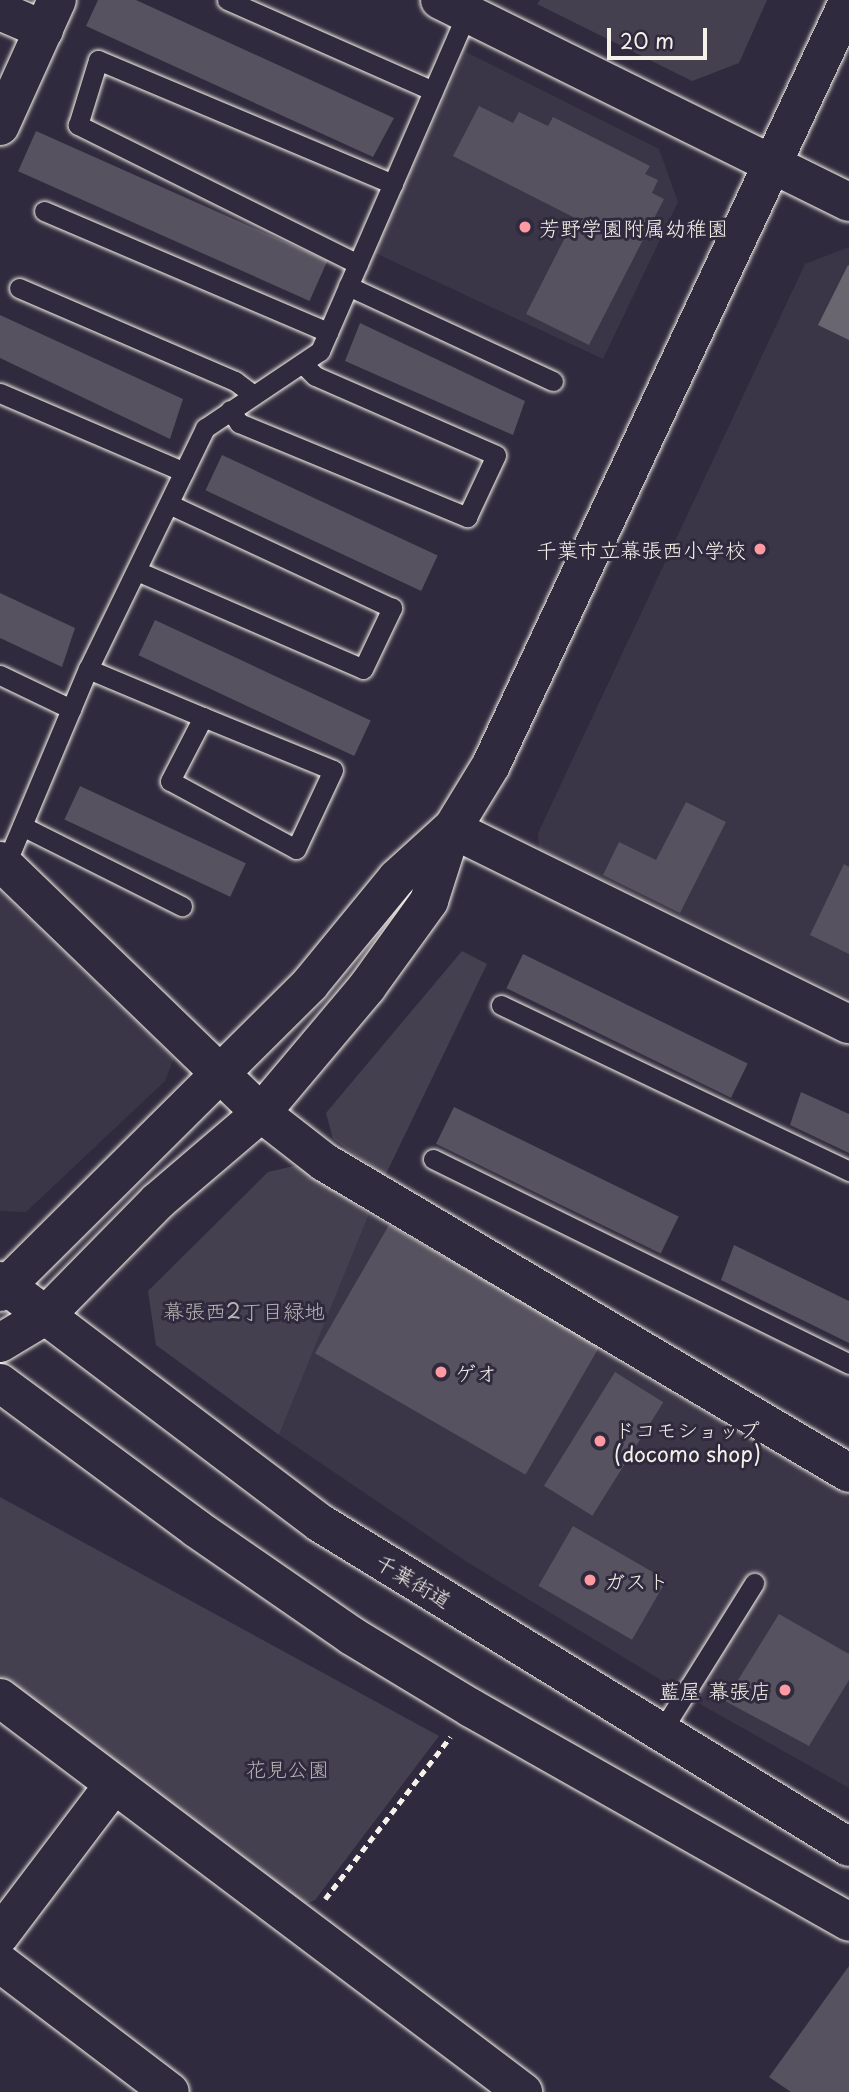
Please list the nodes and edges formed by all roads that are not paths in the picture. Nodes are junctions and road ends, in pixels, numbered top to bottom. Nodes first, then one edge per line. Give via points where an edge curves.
1 (227, 0) edge
2 (849, 0) edge
3 (470, 9) edge
4 (0, 11) edge
5 (50, 15) edge
6 (433, 91) junction
7 (0, 126) edge
8 (774, 164) junction
9 (393, 184) junction
10 (849, 202) edge
11 (44, 211) dead end
12 (358, 264) junction
13 (348, 286) junction
14 (19, 288) dead end
15 (328, 332) junction
16 (302, 363) junction
17 (553, 381) dead end
18 (0, 393) edge
19 (251, 393) junction
20 (230, 410) junction
21 (184, 472) junction
22 (169, 504) junction
23 (137, 571) junction
24 (88, 669) junction
25 (0, 676) edge
26 (71, 709) junction
27 (203, 717) junction
28 (22, 826) junction
29 (452, 829) junction
30 (3, 863) edge
31 (182, 906) dead end
32 (501, 1005) dead end
33 (849, 1024) edge
34 (219, 1072) junction
35 (261, 1113) junction
36 (433, 1159) dead end
37 (849, 1171) edge
38 (1, 1286) edge
39 (45, 1316) junction
40 (0, 1343) edge
41 (849, 1364) edge
42 (0, 1383) edge
43 (849, 1473) edge
44 (754, 1583) dead end
45 (0, 1698) edge
46 (661, 1732) junction
47 (114, 1784) junction
48 (849, 1847) edge
49 (849, 1922) edge
50 (0, 1935) edge
51 (0, 1964) edge
52 (170, 2092) edge
53 (523, 2092) edge

1 - 6 lane
2 - 8 main road
3 - 6 lane
3 - 8 main road
4 - 5 main road
5 - 7 main road
6 - 9 lane
8 - 10 main road
8 - 29 main road via 491,765
9 - 12 lane
9 - 12 lane via 98,60 78,125
11 - 15 lane
12 - 13 lane
13 - 15 lane
13 - 17 lane
14 - 19 lane via 235,381
15 - 16 lane via 320,351
16 - 19 lane
16 - 20 lane via 315,376 496,455 467,517 239,423
18 - 21 lane
19 - 20 lane
20 - 21 lane via 205,428
21 - 22 lane
22 - 23 lane
22 - 23 lane via 392,608 363,669
23 - 24 lane
24 - 26 lane
24 - 27 lane
25 - 26 lane
26 - 28 lane
27 - 27 lane via 333,770 296,849 170,781
28 - 30 lane
28 - 31 lane
29 - 33 main road
29 - 34 main road via 397,878 310,984
29 - 35 main road via 429,901 400,946
30 - 34 main road
32 - 37 lane
34 - 35 main road
34 - 38 main road
35 - 39 main road via 158,1201
35 - 43 main road via 324,1162
36 - 41 lane
38 - 39 main road, 千葉街道
39 - 40 main road
39 - 46 main road, 千葉街道 via 320,1523
42 - 49 main road via 284,1591 471,1708
44 - 46 lane
45 - 47 main road
46 - 48 main road, 千葉街道
47 - 50 main road
47 - 53 main road
51 - 52 main road

